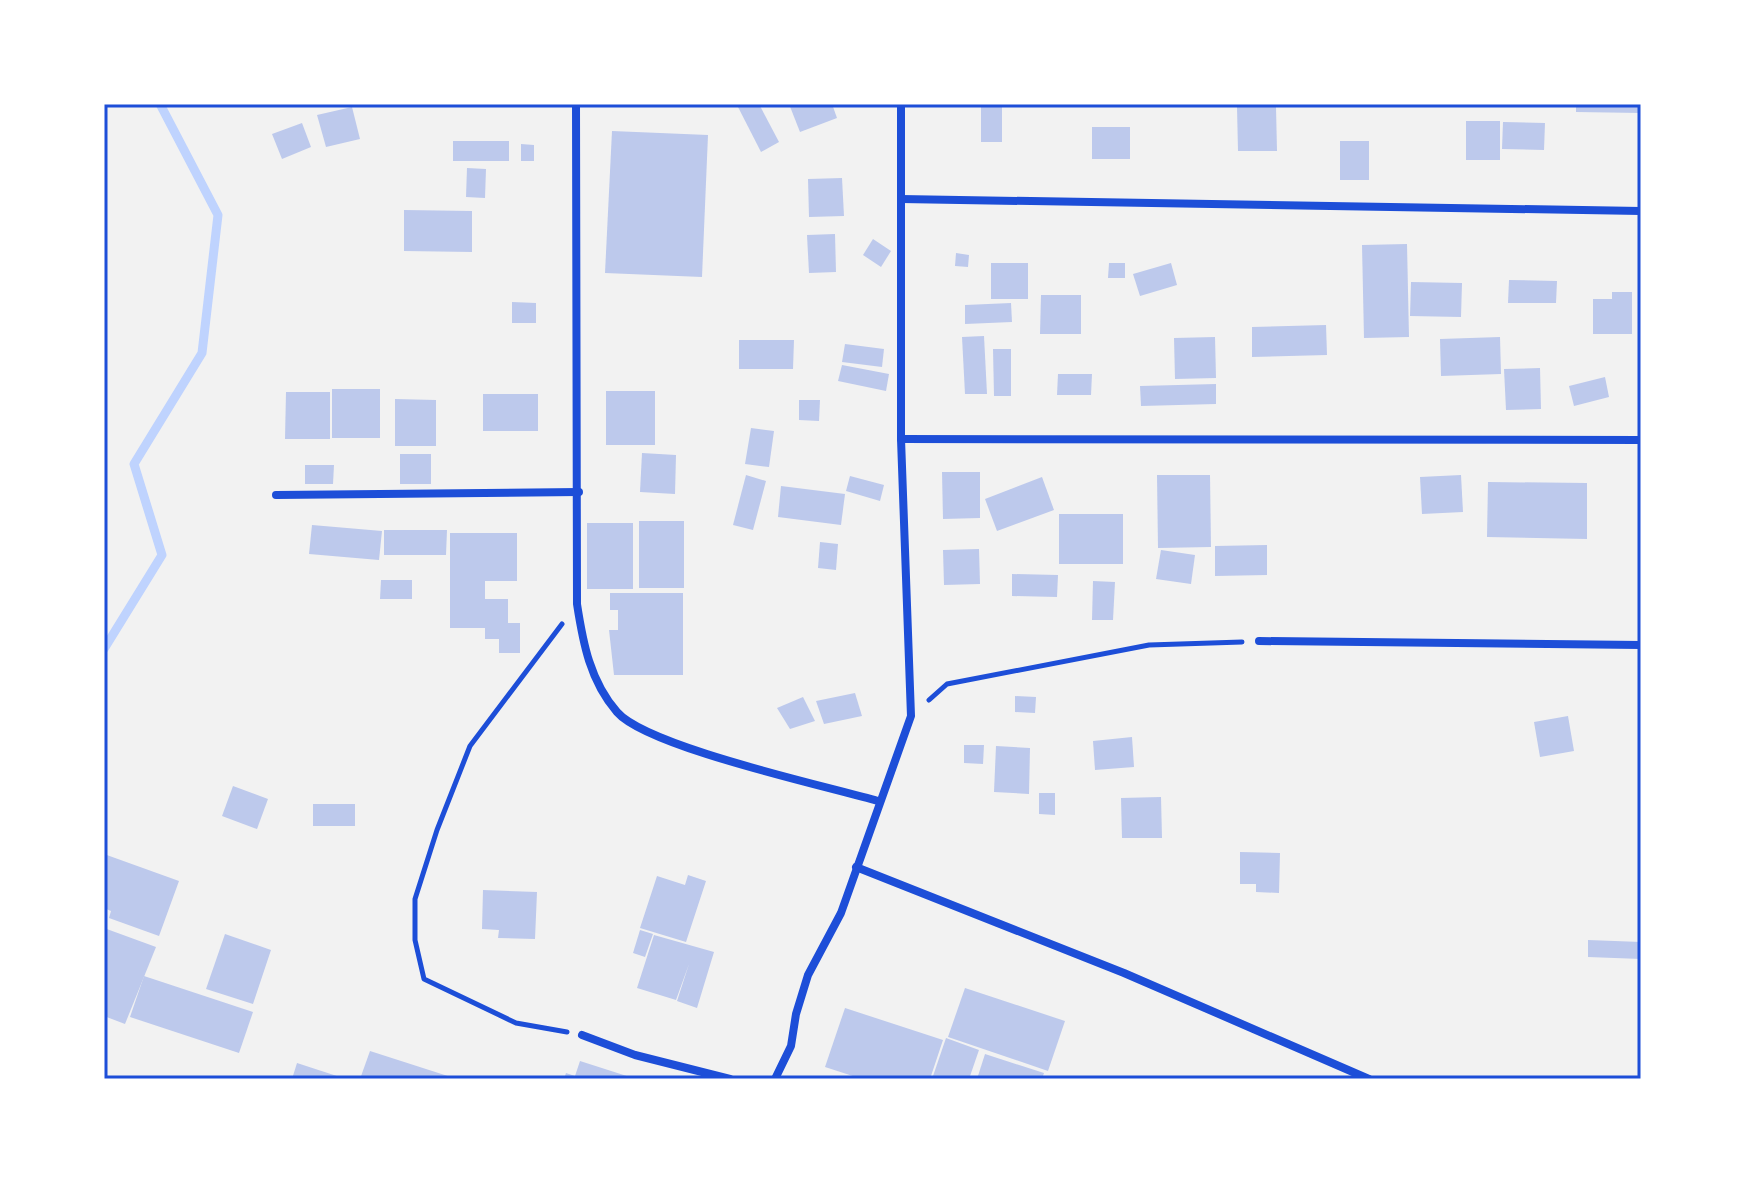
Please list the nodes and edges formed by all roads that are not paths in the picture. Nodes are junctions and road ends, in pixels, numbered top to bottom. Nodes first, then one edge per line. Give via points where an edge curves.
1 (576, 104) edge
2 (901, 104) edge
3 (901, 199) junction
4 (1641, 211) edge
5 (901, 439) junction
6 (1641, 440) edge
7 (579, 492) junction
8 (276, 495) dead end
9 (1259, 641) road end
10 (1641, 645) edge
11 (878, 801) junction
12 (856, 867) junction
13 (582, 1035) road end
14 (730, 1079) edge
15 (775, 1079) edge
16 (1369, 1079) edge

1 - 7 street
2 - 3 street
3 - 4 street
3 - 5 street
5 - 6 street
5 - 11 street via 911,716
7 - 8 street
7 - 11 street via 577,604 586,657 619,714 640,730 675,744
9 - 10 street
11 - 12 street
12 - 15 street via 841,913 808,975 791,1046
12 - 16 street via 1124,973
13 - 14 street via 635,1055

